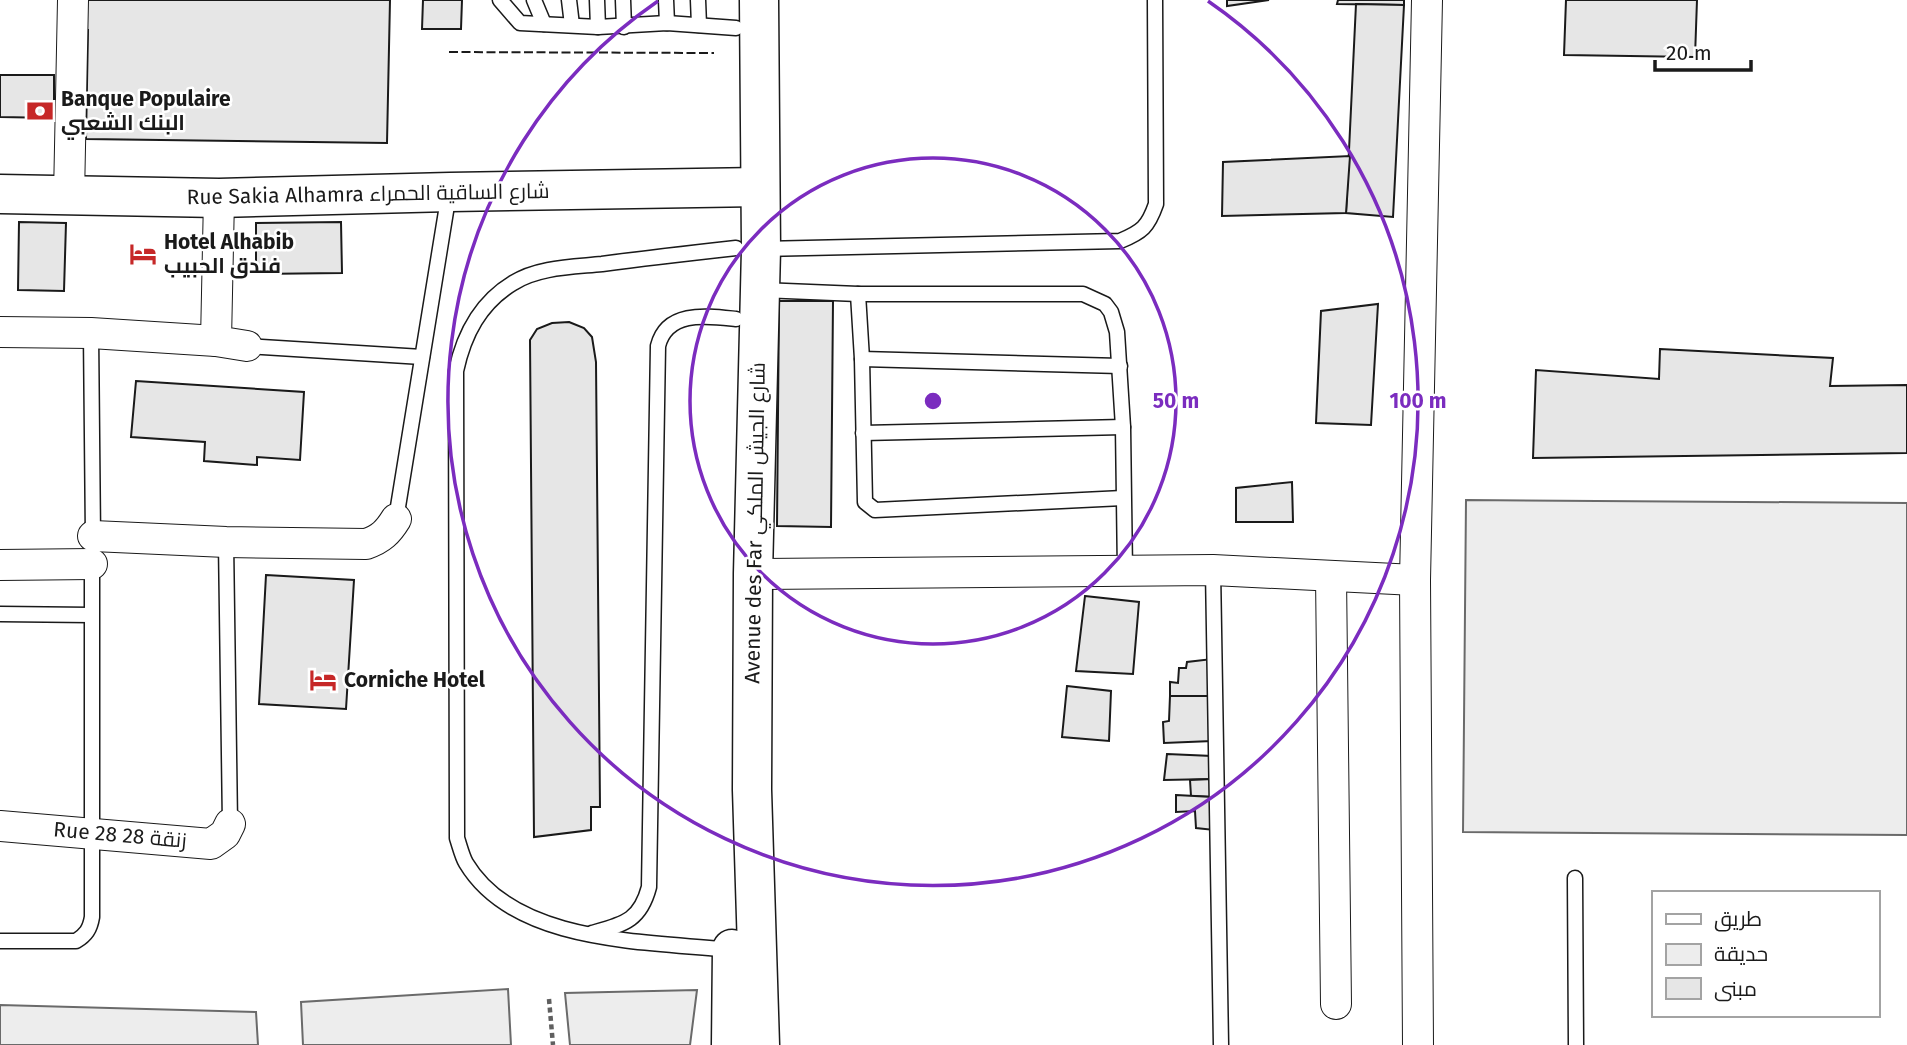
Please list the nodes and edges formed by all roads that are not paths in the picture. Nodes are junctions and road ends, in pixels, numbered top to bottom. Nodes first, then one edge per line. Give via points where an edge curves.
1 (73, 0) edge
2 (500, 0) edge
3 (534, 0) edge
4 (569, 0) edge
5 (597, 0) edge
6 (623, 0) edge
7 (666, 0) edge
8 (698, 0) edge
9 (1155, 0) edge
10 (1427, 0) edge
11 (732, 13) edge
12 (667, 23) junction
13 (544, 24) junction
14 (572, 25) junction
15 (598, 27) junction
16 (624, 27) junction
17 (748, 187) junction
18 (450, 192) junction
19 (0, 194) edge
20 (69, 196) junction
21 (219, 198) junction
22 (748, 249) junction
23 (858, 294) junction
24 (748, 304) junction
25 (0, 332) edge
26 (91, 333) junction
27 (216, 341) junction
28 (247, 346) joint
29 (422, 358) junction
30 (862, 359) junction
31 (1120, 366) junction
32 (1123, 428) junction
33 (863, 433) junction
34 (1123, 498) junction
35 (396, 519) joint
36 (226, 542) junction
37 (93, 550) junction
38 (0, 565) edge
39 (1213, 570) junction
40 (1125, 572) junction
41 (753, 574) junction
42 (1331, 576) junction
43 (1415, 580) junction
44 (0, 614) edge
45 (90, 615) junction
46 (230, 824) joint
47 (0, 826) edge
48 (91, 832) junction
49 (1575, 877) dead end
50 (587, 935) junction
51 (0, 941) edge
52 (732, 950) junction
53 (1336, 1004) dead end
54 (731, 1045) edge
55 (760, 1045) edge
56 (1221, 1045) edge
57 (1418, 1045) edge
58 (1576, 1045) edge

1 - 20 street
2 - 13 lane via 520,23
3 - 13 lane
4 - 14 lane
5 - 15 lane
6 - 16 lane
7 - 12 lane
8 - 11 lane
9 - 22 lane via 1156,204 1139,233 1120,241
10 - 43 street
11 - 12 lane
11 - 17 main road, Avenue des Far شارع الجيش الملكي
12 - 16 lane
13 - 14 lane
14 - 15 lane
15 - 16 lane
17 - 18 main road, Rue Sakia Alhamra شارع الساقية الحمراء
17 - 22 main road, Avenue des Far شارع الجيش الملكي
18 - 21 main road, Rue Sakia Alhamra شارع الساقية الحمراء
18 - 29 lane
19 - 20 main road, Rue Sakia Alhamra شارع الساقية الحمراء
20 - 21 main road, Rue Sakia Alhamra شارع الساقية الحمراء
21 - 27 street
22 - 24 main road, Avenue des Far شارع الجيش الملكي
22 - 50 lane via 539,272 513,283 482,309 461,347 456,370 457,838 465,862 491,892 519,910
23 - 24 lane
23 - 30 lane
23 - 31 lane via 1083,294 1111,312
24 - 41 main road, Avenue des Far شارع الجيش الملكي
24 - 50 lane via 675,321 658,346 649,887 636,916
24 - 52 main road, Avenue des Far شارع الجيش الملكي
25 - 26 street
26 - 27 street
26 - 37 lane
27 - 28 street
28 - 29 lane
29 - 35 lane
30 - 31 lane
30 - 33 lane
31 - 32 lane
32 - 33 lane
32 - 34 lane
33 - 34 lane via 865,502 875,510
34 - 40 lane
35 - 36 street via 379,540 366,544
36 - 37 street
36 - 46 lane
37 - 38 street
37 - 45 lane
39 - 40 street
39 - 42 street
39 - 56 lane
40 - 41 street
41 - 55 main road, Avenue des Far شارع الجيش الملكي via 752,790
42 - 43 street
42 - 53 street
43 - 57 street
44 - 45 lane
45 - 48 lane
46 - 48 street, Rue 28 زنقة 28 via 211,844
47 - 48 street, Rue 28 زنقة 28
48 - 51 lane via 92,918 85,935 76,941
49 - 58 lane
50 - 52 lane
52 - 54 main road, Avenue des Far شارع الجيش الملكي

